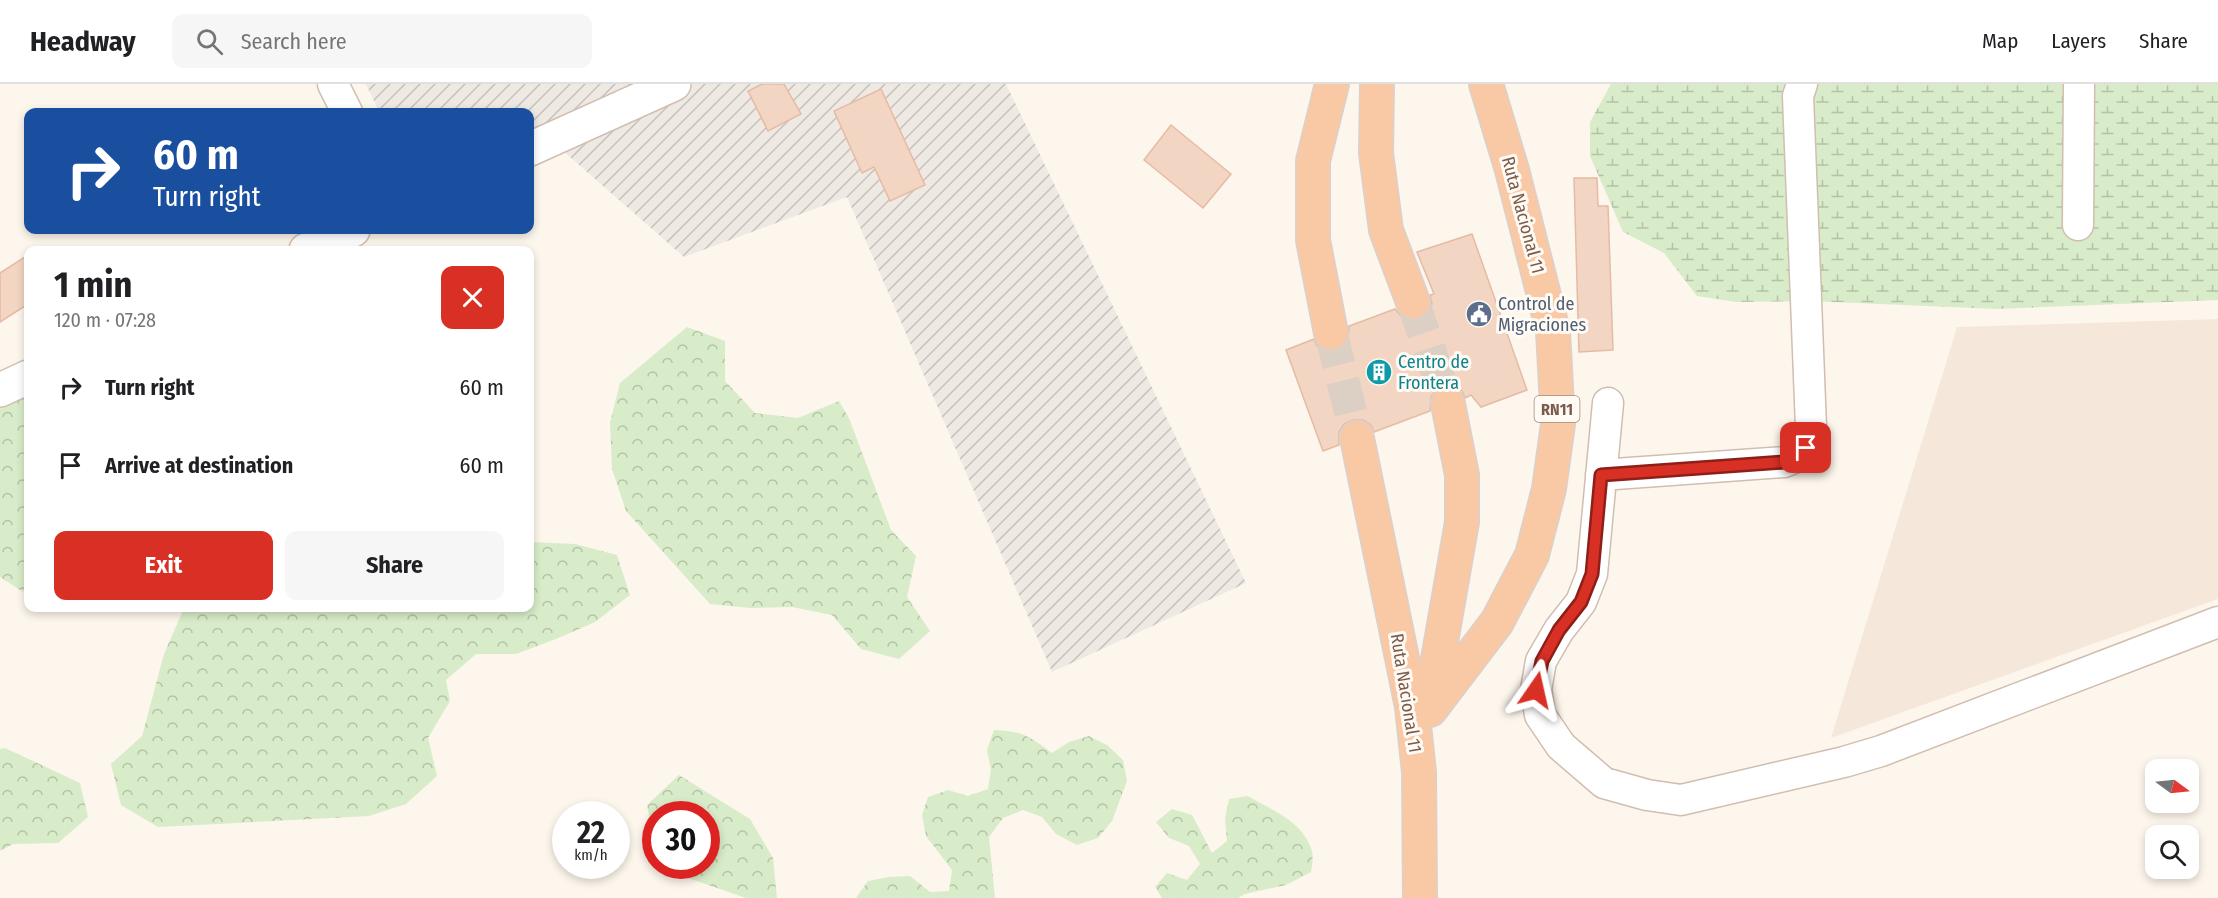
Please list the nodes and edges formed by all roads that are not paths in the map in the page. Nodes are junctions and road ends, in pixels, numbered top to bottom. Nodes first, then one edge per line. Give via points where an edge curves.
1 (333, 84) edge
2 (674, 84) edge
3 (1332, 84) edge
4 (1377, 84) edge
5 (1486, 84) edge
6 (1802, 84) edge
7 (2079, 84) edge
8 (344, 108) edge
9 (534, 147) edge
10 (2078, 225) dead end
11 (344, 234) edge
12 (315, 246) edge
13 (1413, 302) tunnel mouth
14 (1331, 333) tunnel mouth
15 (24, 379) edge
16 (0, 390) edge
17 (1608, 403) dead end
18 (1448, 404) tunnel mouth
19 (1357, 438) tunnel mouth
20 (1601, 475) junction
21 (2218, 622) edge
22 (1430, 710) junction
23 (1419, 772) junction
24 (1420, 898) edge

1 - 8 street
2 - 9 street
3 - 14 highway via 1313,161 1312,240
4 - 13 highway via 1376,153 1386,230
5 - 22 highway, Ruta Nacional 11 / RN11 via 1553,331 1558,424 1550,489 1532,555 1497,622
6 - 20 street via 1798,96 1811,427 1806,448 1795,459 1784,462
7 - 10 street
11 - 12 street
15 - 16 street
17 - 20 street
18 - 22 highway, Ruta Nacional 11 / RN11 via 1462,475 1462,522
19 - 23 highway, Ruta Nacional 11 / RN11 via 1412,707
20 - 21 street via 1592,574 1581,602 1542,661 1536,690 1540,715 1561,746 1604,783 1647,795 1681,800 1881,751
22 - 23 highway, Ruta Nacional 11 / RN11
23 - 24 highway, Ruta Nacional 11 / RN11

